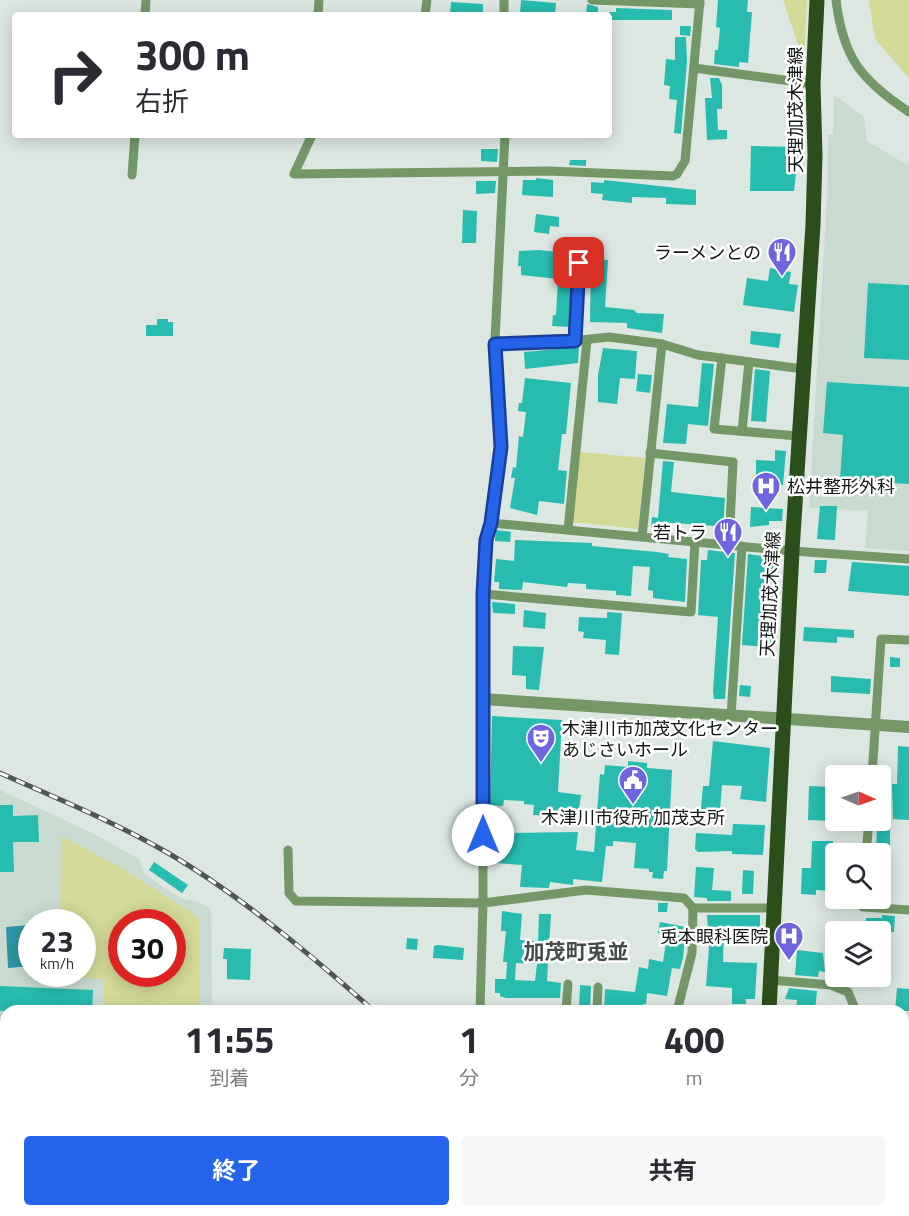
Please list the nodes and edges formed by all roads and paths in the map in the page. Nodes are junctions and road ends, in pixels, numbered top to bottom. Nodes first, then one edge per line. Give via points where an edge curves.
1 (592, 0) edge
2 (817, 0) edge
3 (836, 0) edge
4 (700, 2) edge
5 (694, 68) junction
6 (813, 84) junction
7 (909, 112) edge
8 (135, 138) edge
9 (311, 138) edge
10 (505, 138) edge
11 (505, 172) junction
12 (132, 175) dead end
13 (579, 263) dead end
14 (587, 340) junction
15 (575, 341) junction
16 (495, 344) junction
17 (662, 344) junction
18 (722, 358) junction
19 (749, 362) junction
20 (803, 369) junction
21 (742, 431) junction
22 (799, 436) junction
23 (650, 453) junction
24 (491, 523) junction
25 (568, 530) junction
26 (642, 537) junction
27 (695, 542) junction
28 (729, 545) junction
29 (742, 546) junction
30 (792, 551) junction
31 (909, 559) edge
32 (483, 594) junction
33 (909, 640) edge
34 (482, 699) junction
35 (731, 716) junction
36 (784, 719) junction
37 (876, 725) junction
38 (909, 727) edge
39 (873, 765) edge
40 (288, 850) dead end
41 (483, 903) junction
42 (693, 908) junction
43 (772, 908) junction
44 (891, 909) edge
45 (909, 910) edge
46 (770, 980) junction
47 (568, 984) dead end
48 (598, 987) dead end
49 (480, 1005) edge
50 (566, 1005) edge
51 (597, 1005) edge
52 (679, 1005) edge
53 (769, 1005) edge
54 (854, 1005) edge

1 - 4 street
2 - 6 main road, 天理加茂木津線
3 - 7 street via 845,49 853,62 879,90
4 - 5 street
5 - 6 street
5 - 11 street via 686,161 677,174
6 - 20 main road, 天理加茂木津線 via 815,167
8 - 12 street
9 - 11 street via 294,174
10 - 11 street
11 - 16 street
13 - 15 street
14 - 15 street
14 - 17 street via 609,337
14 - 25 street
15 - 16 street
16 - 24 street via 501,447
17 - 18 street
17 - 23 street
18 - 19 street
18 - 21 street via 714,429
19 - 20 street
19 - 21 street
20 - 22 main road, 天理加茂木津線
21 - 22 street
22 - 30 main road, 天理加茂木津線
23 - 26 street
23 - 28 street via 733,462
24 - 25 street
24 - 32 street via 486,540
25 - 26 street
26 - 27 street
27 - 28 street
27 - 32 street via 691,612
28 - 29 street
29 - 30 street
29 - 35 street
30 - 31 street
30 - 36 main road, 天理加茂木津線
32 - 34 street
33 - 37 street via 881,639
34 - 35 street
34 - 41 street
35 - 36 street
36 - 37 street
36 - 43 main road, 天理加茂木津線
37 - 38 street
37 - 39 street
40 - 41 street via 289,893 296,902
41 - 42 street via 594,890 684,898
41 - 49 street
42 - 43 street
42 - 52 street via 692,953
43 - 46 main road, 天理加茂木津線
44 - 45 street
46 - 53 main road, 天理加茂木津線
46 - 54 street via 831,985 849,992
47 - 50 street
48 - 51 street

